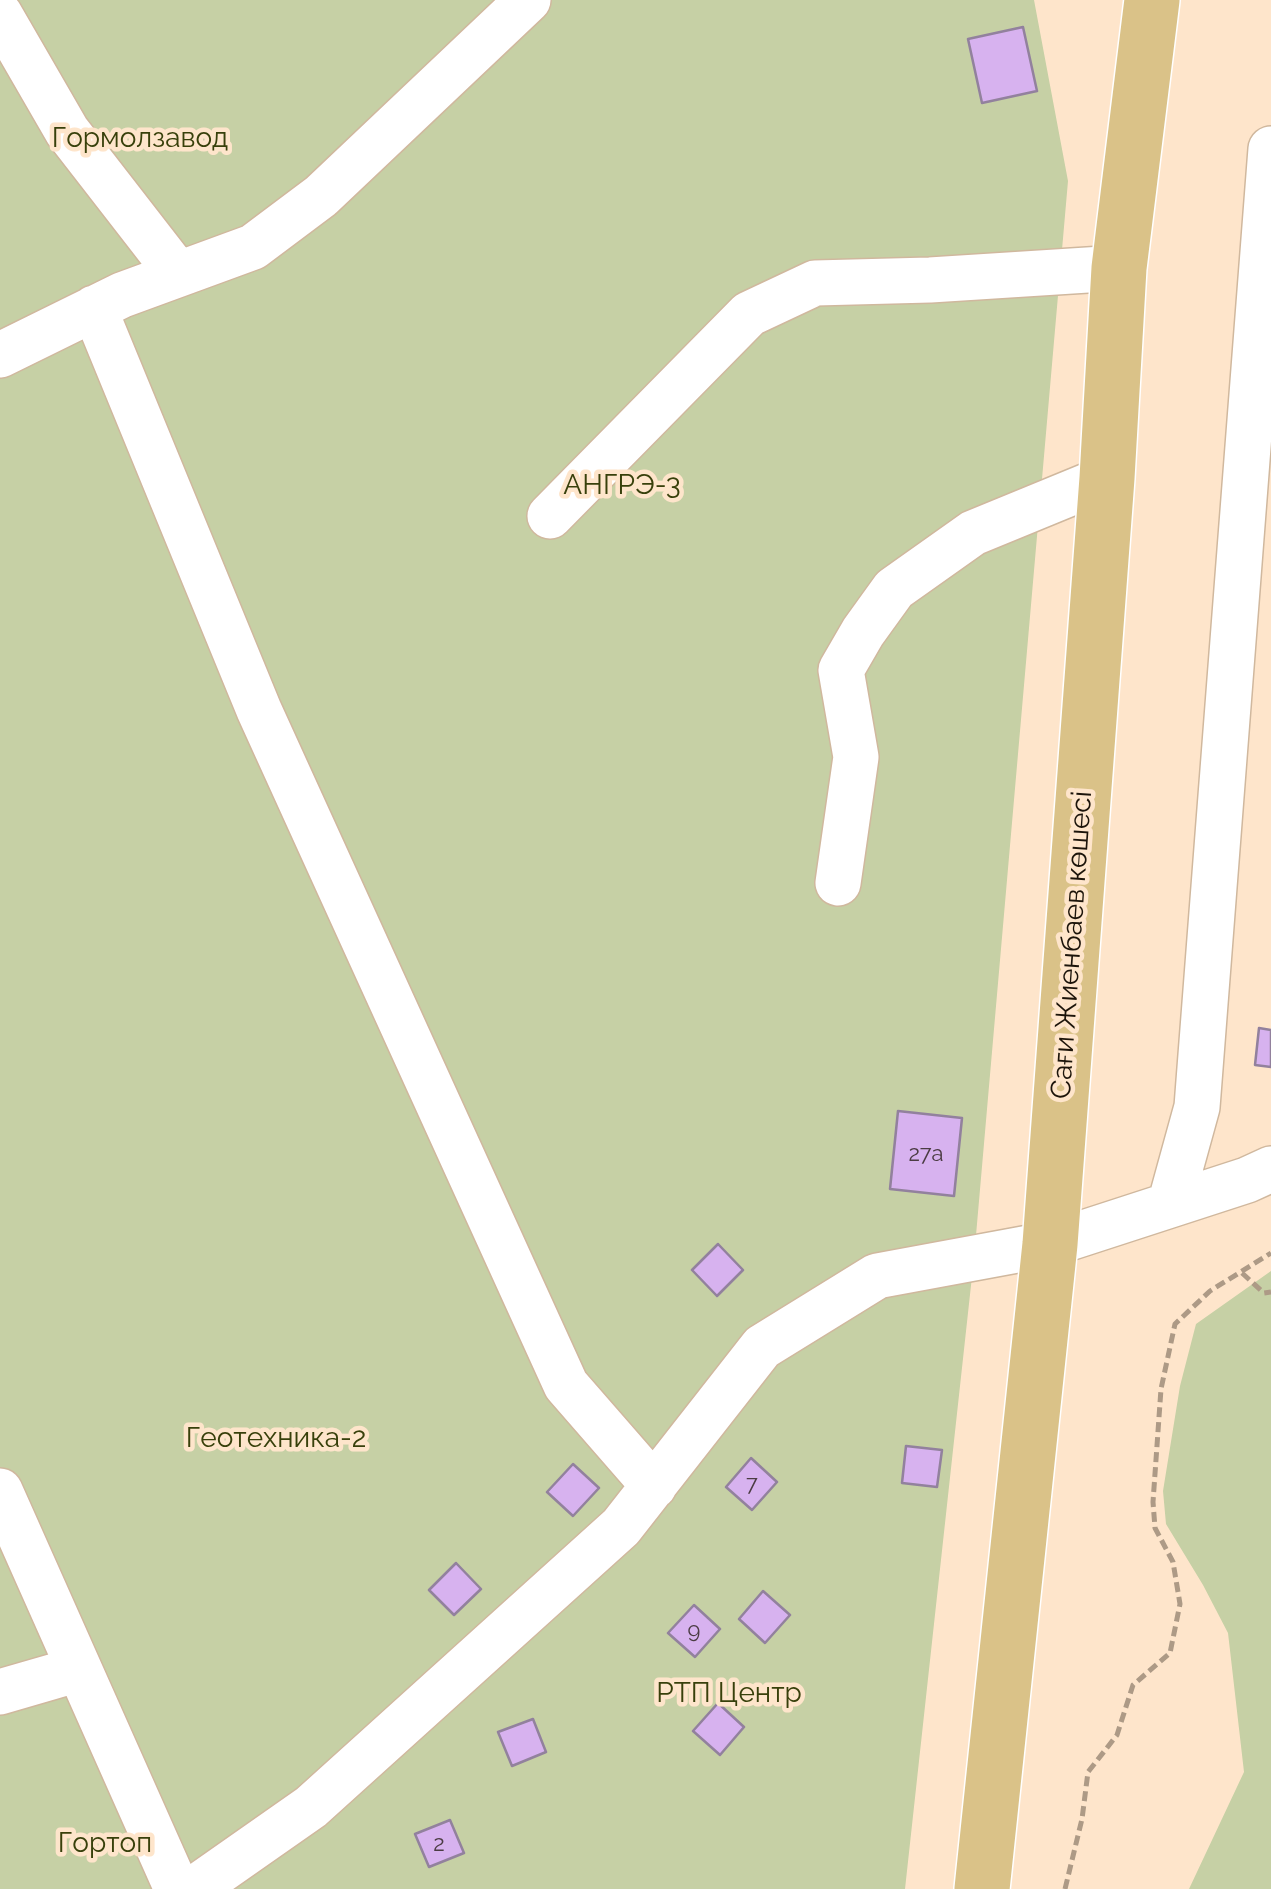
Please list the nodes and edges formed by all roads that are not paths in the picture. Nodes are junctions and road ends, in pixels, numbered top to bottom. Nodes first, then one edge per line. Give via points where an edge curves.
1 (528, 0) edge
2 (1152, 0) edge
3 (0, 15) edge
4 (1271, 149) edge
5 (1119, 268) junction
6 (178, 274) junction
7 (94, 308) junction
8 (0, 354) edge
9 (1260, 430) edge
10 (1106, 478) junction
11 (550, 516) dead end
12 (838, 883) dead end
13 (1271, 1168) edge
14 (1170, 1205) junction
15 (1050, 1244) junction
16 (654, 1486) junction
17 (0, 1491) edge
18 (79, 1669) junction
19 (0, 1692) edge
20 (177, 1889) edge
21 (194, 1889) edge
22 (982, 1889) edge

1 - 6 street via 322,196 253,248
2 - 5 main road, Сағи Жиенбаев көшесі
3 - 6 street via 66,130
4 - 9 street
5 - 10 main road, Сағи Жиенбаев көшесі
5 - 11 street via 815,283 749,314
6 - 7 street
7 - 8 street
7 - 16 street via 259,710 566,1386
9 - 14 street via 1196,1107
10 - 12 street via 973,533 894,590 863,632 841,670 856,757
10 - 15 main road, Сағи Жиенбаев көшесі
13 - 14 street
14 - 15 street
15 - 16 street via 876,1276 762,1347
15 - 22 main road, Сағи Жиенбаев көшесі
16 - 21 street via 621,1527 310,1807
17 - 18 street
18 - 19 street
18 - 20 street

